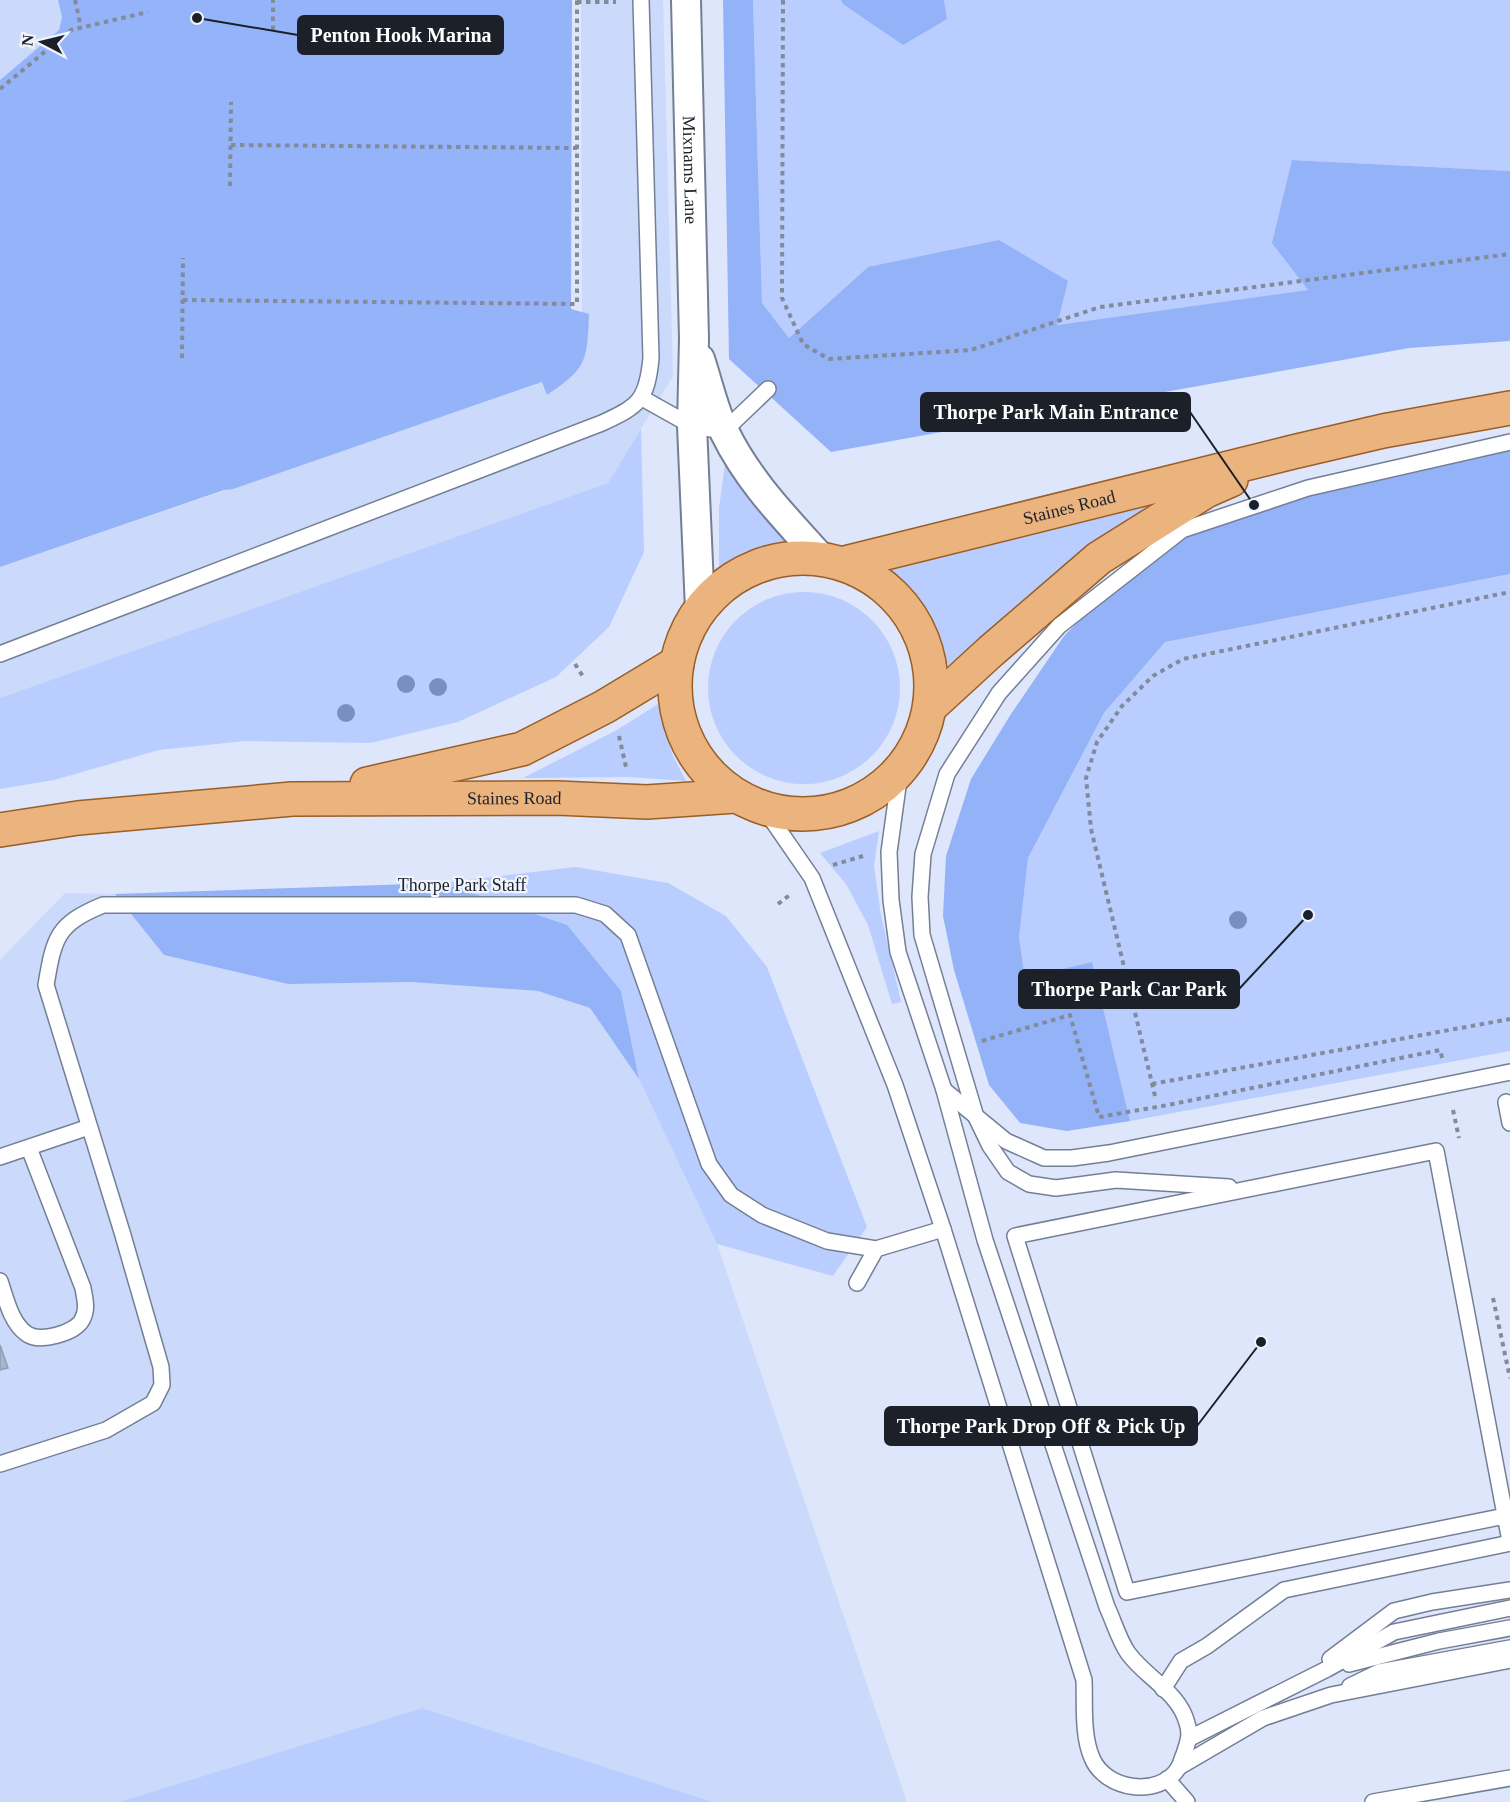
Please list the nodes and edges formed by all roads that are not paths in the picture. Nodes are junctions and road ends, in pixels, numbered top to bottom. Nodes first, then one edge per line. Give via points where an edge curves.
1 (686, 0) edge
2 (641, 1) edge
3 (694, 339) junction
4 (768, 389) dead end
5 (642, 398) junction
6 (1510, 408) edge
7 (692, 426) junction
8 (724, 431) junction
9 (1510, 442) edge
10 (1293, 452) junction
11 (833, 561) junction
12 (700, 609) junction
13 (0, 654) edge
14 (677, 663) junction
15 (931, 706) junction
16 (900, 772) junction
17 (291, 799) junction
18 (750, 803) junction
19 (0, 830) edge
20 (1510, 1072) edge
21 (944, 1090) junction
22 (1506, 1102) dead end
23 (976, 1117) junction
24 (1510, 1123) edge
25 (89, 1126) junction
26 (29, 1148) junction
27 (0, 1157) edge
28 (1248, 1189) junction
29 (944, 1229) junction
30 (876, 1249) junction
31 (0, 1281) edge
32 (857, 1283) dead end
33 (0, 1464) edge
34 (1505, 1516) junction
35 (1510, 1542) edge
36 (1510, 1590) edge
37 (1510, 1608) edge
38 (1510, 1628) edge
39 (1510, 1648) edge
40 (1510, 1660) edge
41 (1327, 1669) junction
42 (1292, 1687) junction
43 (1163, 1689) junction
44 (1331, 1695) junction
45 (1190, 1738) junction
46 (1179, 1767) junction
47 (1167, 1779) junction
48 (1510, 1779) edge
49 (1187, 1802) edge
50 (1373, 1802) edge

1 - 3 street, Mixnams Lane
2 - 5 lane via 651,358
3 - 7 street, Mixnams Lane
3 - 8 street, Mixnams Lane
4 - 8 lane
5 - 7 lane
5 - 13 lane via 626,412 602,423
6 - 10 main road, Staines Road
7 - 8 lane
7 - 12 street, Mixnams Lane
8 - 11 street, Mixnams Lane via 758,488
9 - 23 lane via 1308,488 1182,530 1059,626 999,693 947,774 923,854 920,897 922,935
10 - 11 main road, Staines Road
10 - 15 main road, Staines Road via 1206,491 1100,558
11 - 12 main road via 787,558 754,567 724,584
11 - 15 main road via 877,580 903,604 922,635 931,670
12 - 14 main road via 685,634
14 - 17 main road, Staines Road via 604,707 522,749
14 - 18 main road via 676,701 686,738 707,771
15 - 16 main road, Staines Road via 918,741
16 - 18 main road, Staines Road via 878,792 852,806 823,814 794,815
16 - 21 lane via 889,852 898,952
17 - 18 main road, Staines Road via 557,798
17 - 19 main road, Staines Road via 78,818
18 - 29 lane via 812,878 895,1085
20 - 23 lane via 1072,1158 1044,1158 1006,1141
21 - 23 lane
21 - 43 lane via 985,1240 1107,1607 1128,1653
22 - 24 lane
23 - 28 lane via 1008,1172 1029,1184 1056,1188 1116,1180
25 - 26 lane
25 - 30 lane, Thorpe Park Staff via 46,985 51,955 61,931 79,915 103,905 576,905 605,914 628,935 709,1164 731,1195 762,1215 827,1241
25 - 33 lane, Thorpe Park Staff via 161,1367 162,1385 153,1403 106,1431
26 - 27 lane
26 - 31 lane via 82,1288 86,1312 77,1327 60,1334 41,1339 29,1335 16,1324
28 - 34 lane via 1436,1151
28 - 34 lane via 1015,1236 1127,1592
29 - 30 lane
29 - 47 lane via 1084,1680 1087,1743 1092,1760 1117,1783 1151,1786
30 - 32 lane
34 - 35 lane
35 - 43 lane via 1284,1590 1181,1661
36 - 42 lane via 1394,1611
37 - 41 lane via 1394,1632
38 - 41 lane
39 - 44 lane via 1379,1672
40 - 44 lane
41 - 42 lane
42 - 45 lane
43 - 45 lane via 1183,1710
44 - 46 lane via 1263,1718
45 - 46 lane
46 - 47 lane
47 - 49 lane
48 - 50 lane

